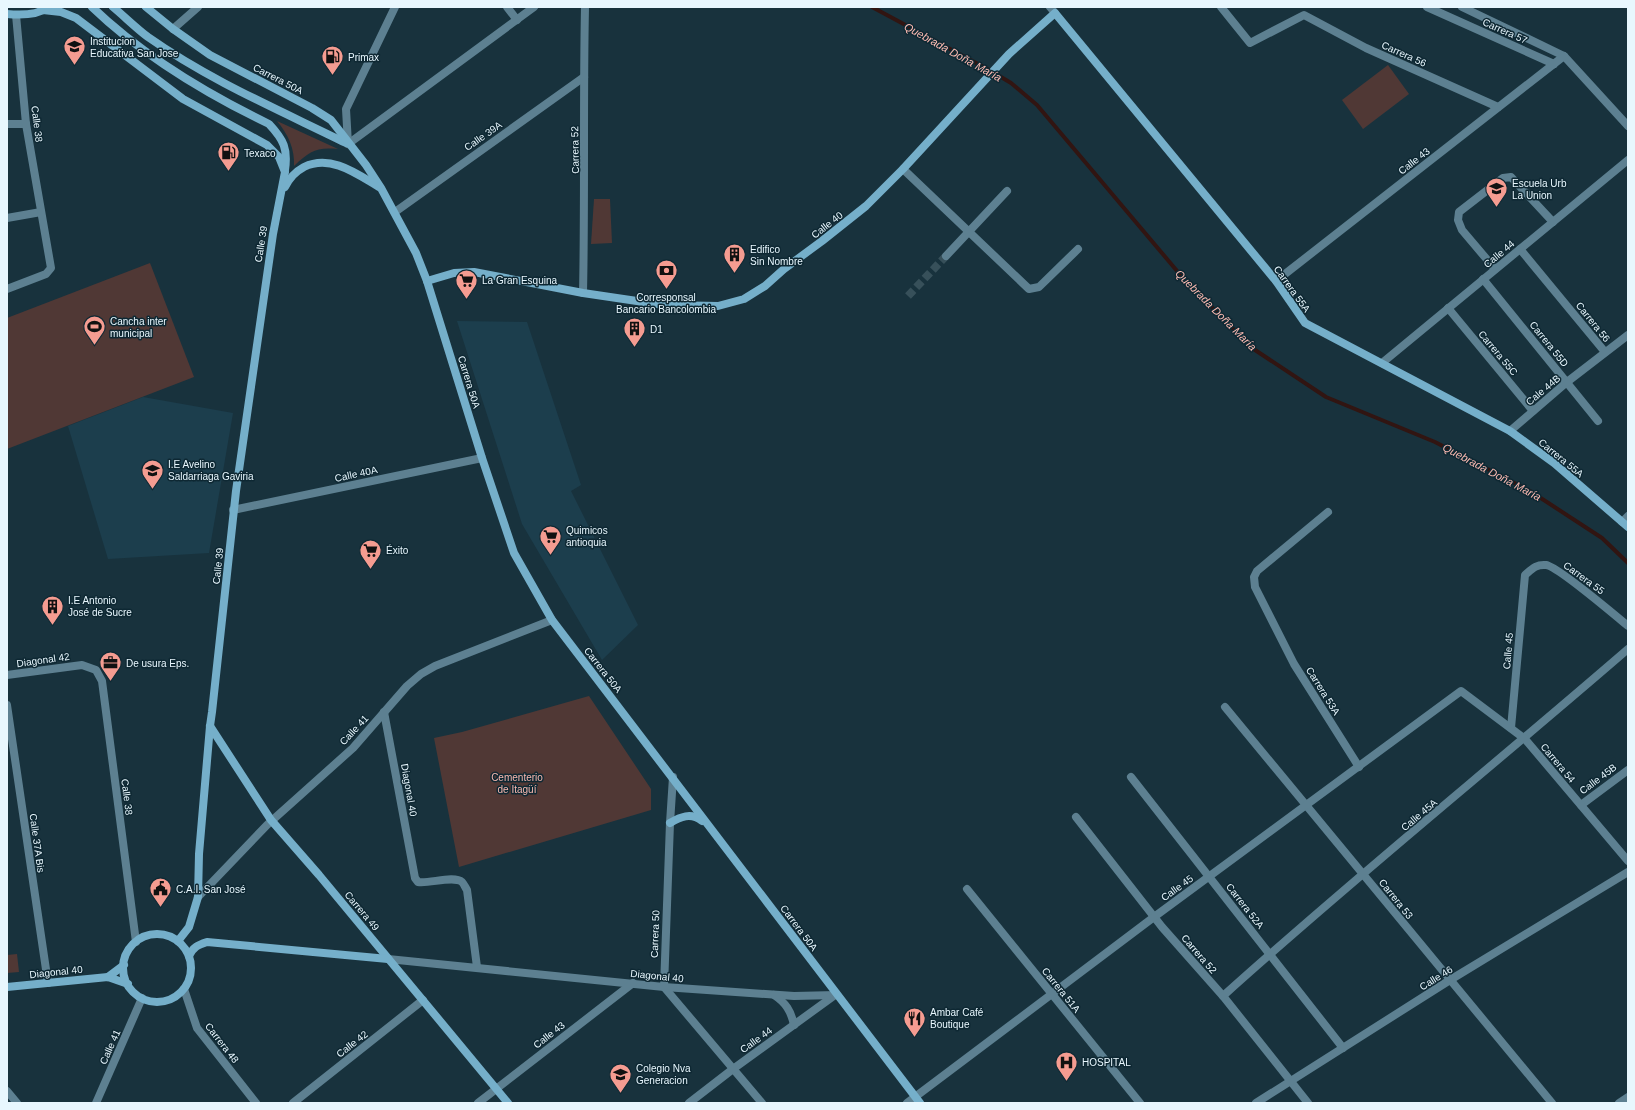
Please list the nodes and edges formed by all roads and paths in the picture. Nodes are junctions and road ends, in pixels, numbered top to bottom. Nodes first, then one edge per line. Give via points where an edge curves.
1 (92, 7) edge
2 (113, 7) edge
3 (146, 7) edge
4 (198, 7) edge
5 (395, 7) edge
6 (507, 7) edge
7 (534, 7) edge
8 (585, 7) edge
9 (1221, 7) edge
10 (1427, 7) edge
11 (1462, 7) edge
12 (46, 9) edge
13 (1053, 10) edge
14 (7, 14) edge
15 (16, 14) junction
16 (517, 20) junction
17 (173, 29) junction
18 (1564, 56) junction
19 (1554, 64) junction
20 (584, 77) junction
21 (1498, 107) junction
22 (7, 124) edge
23 (26, 124) junction
24 (1628, 126) edge
25 (348, 144) junction
26 (1628, 160) edge
27 (903, 169) junction
28 (285, 172) junction
29 (381, 188) junction
30 (282, 191) junction
31 (1006, 191) dead end
32 (41, 212) junction
33 (394, 212) junction
34 (7, 218) edge
35 (1553, 222) junction
36 (969, 232) junction
37 (1078, 249) dead end
38 (1520, 249) junction
39 (946, 256) tunnel mouth
40 (1495, 269) junction
41 (1483, 279) junction
42 (426, 281) junction
43 (1276, 281) junction
44 (7, 289) edge
45 (583, 293) junction
46 (1448, 308) junction
47 (1628, 335) edge
48 (1605, 352) junction
49 (1382, 363) junction
50 (1567, 382) junction
51 (1533, 411) junction
52 (1598, 421) dead end
53 (1510, 431) junction
54 (482, 458) junction
55 (233, 510) junction
56 (1328, 512) dead end
57 (1626, 522) edge
58 (1525, 575) joint
59 (552, 620) junction
60 (1628, 626) edge
61 (1628, 649) edge
62 (82, 665) joint
63 (7, 675) edge
64 (1460, 691) joint
65 (7, 705) edge
66 (1225, 707) dead end
67 (384, 712) junction
68 (210, 726) junction
69 (1511, 728) junction
70 (1524, 739) junction
71 (1358, 767) junction
72 (1628, 770) edge
73 (673, 777) junction
74 (1131, 777) dead end
75 (1306, 805) junction
76 (1581, 805) junction
77 (1076, 817) dead end
78 (271, 820) junction
79 (670, 823) junction
80 (706, 824) junction
81 (1628, 861) edge
82 (1628, 872) edge
83 (1363, 875) junction
84 (1209, 877) junction
85 (967, 889) dead end
86 (198, 897) junction
87 (1154, 917) junction
88 (178, 941) junction
89 (136, 942) junction
90 (1270, 954) junction
91 (189, 956) junction
92 (388, 959) junction
93 (124, 965) junction
94 (477, 967) junction
95 (108, 977) junction
96 (1450, 980) junction
97 (48, 983) junction
98 (633, 983) junction
99 (128, 984) junction
100 (7, 987) edge
101 (664, 987) junction
102 (184, 988) junction
103 (774, 995) junction
104 (836, 995) junction
105 (1052, 995) junction
106 (1223, 996) junction
107 (142, 998) junction
108 (423, 1000) junction
109 (794, 1025) junction
110 (1342, 1048) junction
111 (733, 1069) junction
112 (1290, 1080) junction
113 (496, 1089) junction
114 (7, 1091) edge
115 (1628, 1097) edge
116 (917, 1100) edge
117 (17, 1103) edge
118 (96, 1103) edge
119 (256, 1103) edge
120 (293, 1103) edge
121 (478, 1103) edge
122 (508, 1103) edge
123 (689, 1103) edge
124 (762, 1103) edge
125 (907, 1103) edge
126 (1140, 1103) edge
127 (1256, 1103) edge
128 (1308, 1103) edge
129 (1552, 1103) edge
130 (1619, 1103) edge

1 - 28 main road, Calle 39 via 140,48 189,82 269,124 286,147
2 - 25 main road via 147,36 197,68
3 - 17 main road, Carrera 50A
4 - 17 street
5 - 25 street via 346,109
6 - 16 street
7 - 16 street
8 - 20 street, Carrera 52
9 - 21 street, Carrera 56 via 1250,43 1304,15 1366,48
10 - 19 street, Carrera 57
11 - 18 street, Carrera 57
12 - 15 main road
12 - 28 main road via 76,18 183,99 267,145 279,157
13 - 27 main road, Calle 40
13 - 43 main road, Carrera 55A
14 - 15 main road
15 - 23 street, Calle 38
16 - 25 street
17 - 25 main road, Carrera 50A via 210,55 331,120
18 - 19 street, Calle 43
18 - 24 street
19 - 21 street, Calle 43
20 - 33 street, Calle 39A
20 - 45 street, Carrera 52
21 - 43 street, Calle 43
22 - 23 street
23 - 32 street, Calle 38
25 - 29 main road, Carrera 50A
26 - 35 street, Calle 44
27 - 36 street
27 - 45 main road, Calle 40 via 855,215 764,286 744,298 718,306 664,305
28 - 30 main road, Calle 39
29 - 30 main road, Calle 39 via 347,168 327,162 312,164 294,173
29 - 33 main road, Carrera 50A
30 - 55 main road, Calle 39 via 273,234
31 - 36 street
32 - 34 street
32 - 44 street, Calle 38 via 51,268 46,274
33 - 42 main road, Carrera 50A via 416,253
35 - 38 street, Calle 44
35 - 40 street via 1511,177 1503,178 1459,212 1458,220 1462,230
36 - 37 street via 1029,289 1039,287
36 - 39 street
38 - 40 street, Calle 44
38 - 48 street, Carrera 56
40 - 41 street, Calle 44
41 - 46 street, Calle 44
41 - 50 street, Carrera 55D
42 - 45 main road, Calle 40 via 454,273 474,272
42 - 54 main road, Carrera 50A
43 - 49 main road, Carrera 55A via 1305,322
46 - 49 street, Calle 44
46 - 51 street, Carrera 55C
47 - 48 street, Cale 44B
48 - 50 street, Cale 44B
49 - 53 main road, Carrera 55A
50 - 51 street, Cale 44B
50 - 52 street, Carrera 55D
51 - 53 street, Cale 44B
53 - 57 main road, Carrera 55A
54 - 55 street, Calle 40A
54 - 59 main road, Carrera 50A via 514,553
55 - 68 main road, Calle 39
56 - 71 street, Carrera 53A via 1257,571 1254,577 1255,587 1294,664
58 - 60 street, Carrera 55 via 1536,566 1548,565
58 - 69 street, Calle 45
59 - 67 street, Calle 41 via 435,666 407,686
59 - 73 main road, Carrera 50A
61 - 70 street, Calle 45A
62 - 63 street, Diagonal 42
62 - 89 street, Calle 38 via 96,670 102,681
64 - 69 street, Carrera 54
64 - 71 street, Calle 45
65 - 97 street, Calle 37A Bis
66 - 75 street, Carrera 53
67 - 78 street, Calle 41 via 353,748
67 - 94 street, Diagonal 40 via 415,878 418,882 425,883 457,879 463,882 467,890
68 - 78 main road, Carrera 49
68 - 86 main road, Calle 39 via 199,854
69 - 70 street, Carrera 54
70 - 76 street, Carrera 54
70 - 83 street, Calle 45A
71 - 75 street, Calle 45
72 - 76 street, Calle 45B
73 - 79 street, Carrera 50
73 - 80 main road, Carrera 50A
74 - 84 street, Carrera 52A
75 - 83 street, Carrera 53
75 - 84 street, Calle 45
76 - 81 street, Carrera 54
77 - 87 street, Carrera 52
78 - 86 street, Calle 41
78 - 92 main road, Carrera 49
79 - 80 main road via 679,817 689,815
79 - 101 street, Carrera 50
80 - 104 main road, Carrera 50A
82 - 96 street, Calle 46
83 - 90 street, Calle 45A
83 - 96 street, Carrera 53
84 - 87 street, Calle 45
84 - 90 street, Carrera 52A
85 - 105 street, Carrera 51A
86 - 88 main road, Calle 39 via 189,926
87 - 105 street, Calle 45
87 - 106 street, Carrera 52
88 - 89 main road via 155,934 145,936
88 - 91 main road
89 - 93 main road via 130,948
90 - 106 street, Calle 45A
90 - 110 street, Carrera 52A
91 - 92 main road, Diagonal 40 via 196,946 207,942
91 - 102 main road via 190,979
92 - 94 street, Diagonal 40
92 - 108 main road, Carrera 49
93 - 95 main road
93 - 99 main road via 124,975
94 - 98 street, Diagonal 40
95 - 97 main road, Diagonal 40
95 - 99 main road, Diagonal 40
96 - 110 street, Calle 46
96 - 129 street, Carrera 53
97 - 100 main road, Diagonal 40
98 - 101 street, Diagonal 40
98 - 113 street, Calle 43
99 - 107 main road
101 - 103 street, Diagonal 40
101 - 111 street
102 - 107 main road via 176,996 165,1001 154,1002
102 - 119 street, Carrera 48 via 197,1028
103 - 104 street, Diagonal 40
103 - 109 street via 788,1008
104 - 109 street, Calle 44
104 - 116 main road, Carrera 50A
105 - 116 street, Calle 45
105 - 126 street, Carrera 51A
106 - 112 street, Carrera 52
107 - 118 street, Calle 41
108 - 113 main road, Carrera 49
108 - 120 street, Calle 42
109 - 111 street, Calle 44
110 - 112 street, Calle 46
111 - 123 street, Calle 44
111 - 124 street
112 - 127 street, Calle 46
112 - 128 street, Carrera 52
113 - 121 street, Calle 43
113 - 122 main road, Carrera 49
114 - 117 street
115 - 130 street
116 - 125 street, Calle 45

